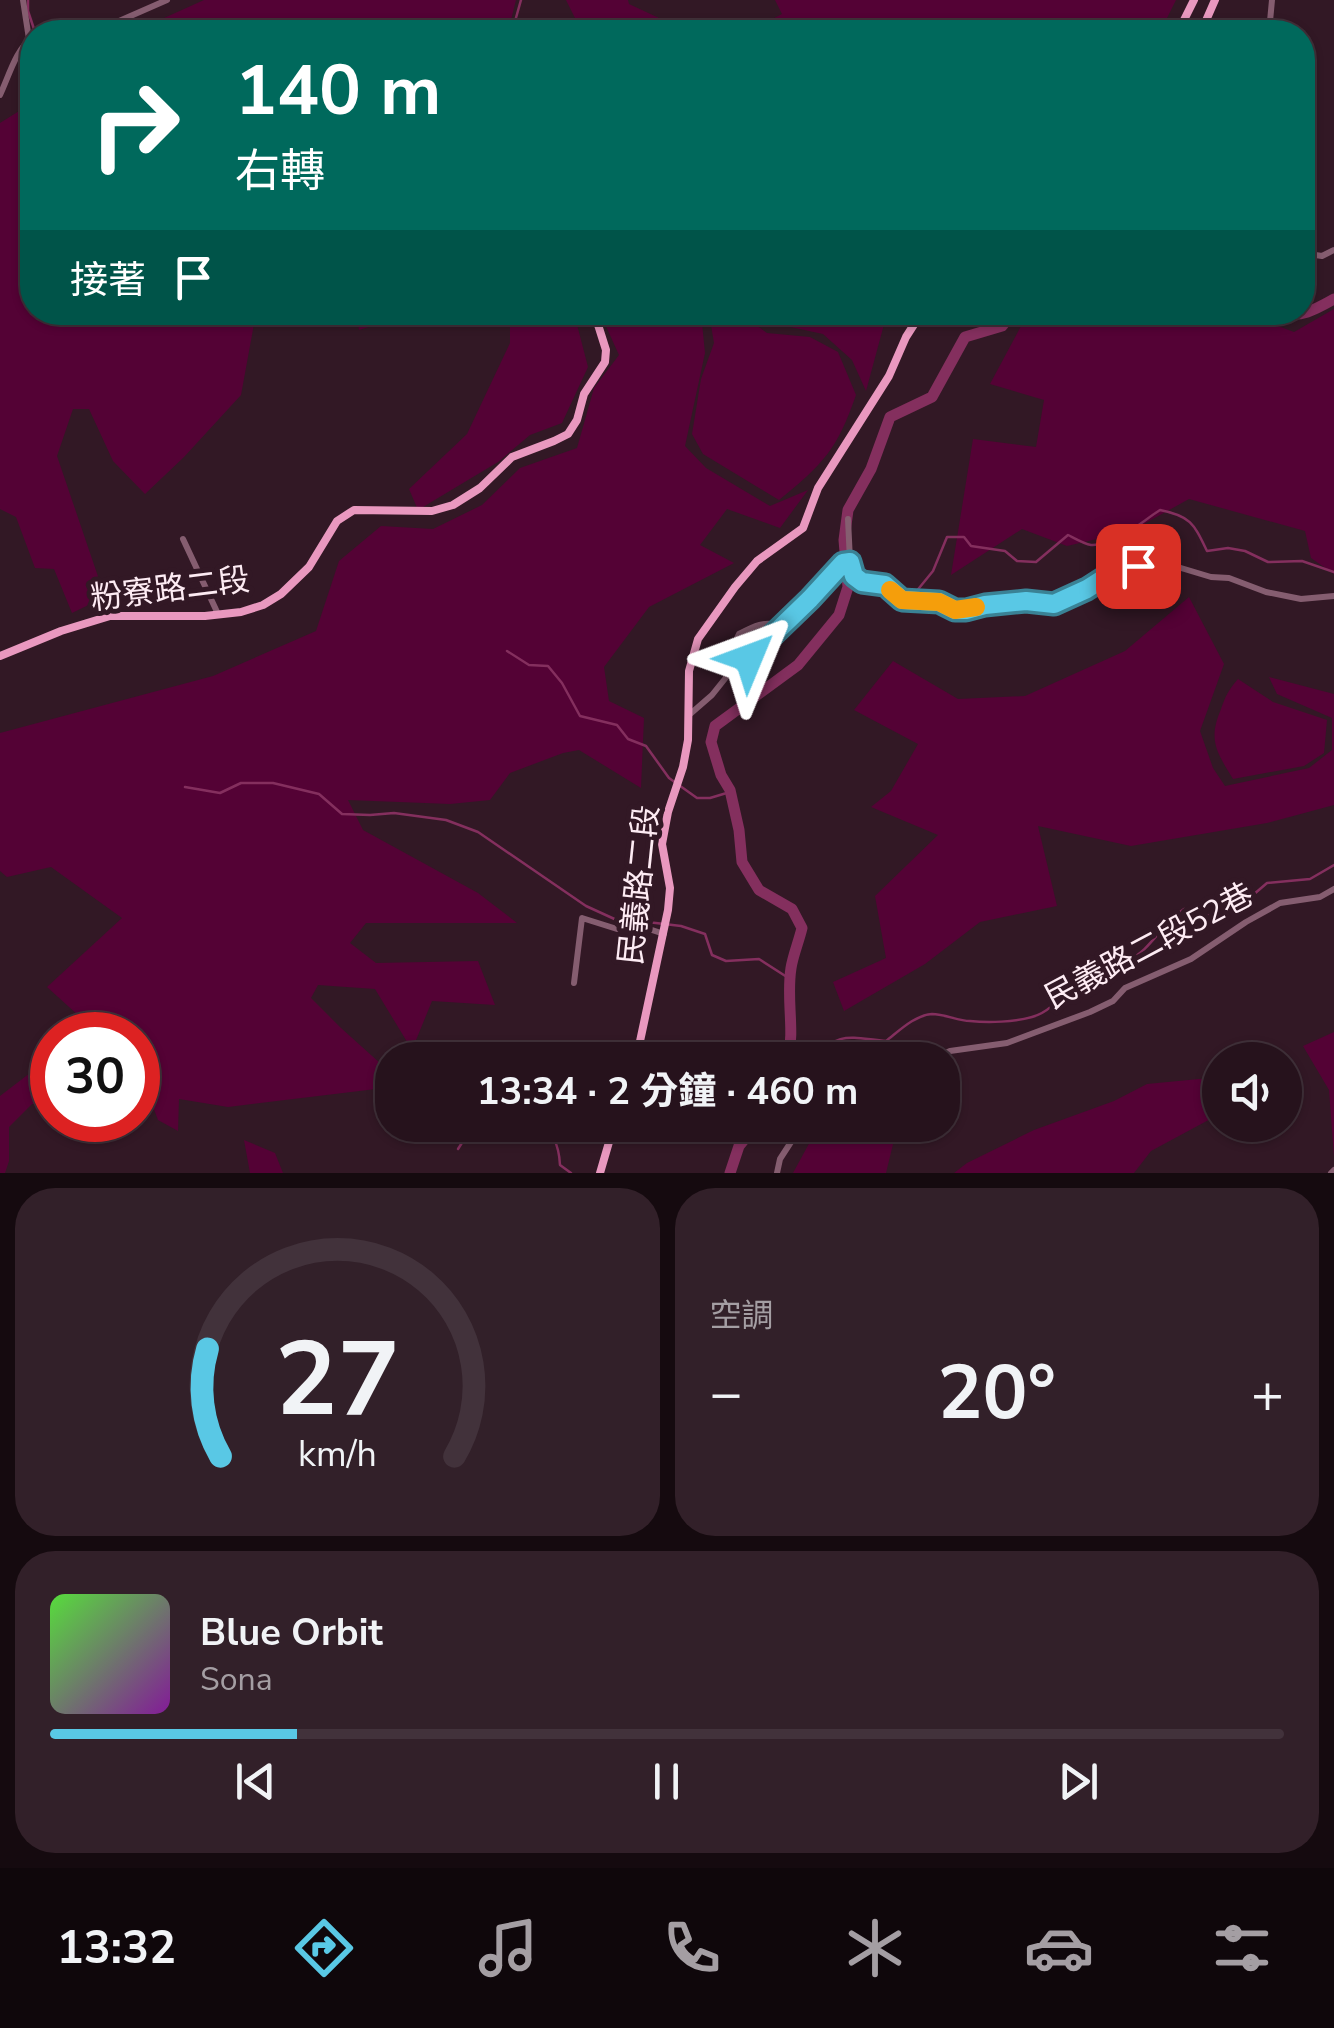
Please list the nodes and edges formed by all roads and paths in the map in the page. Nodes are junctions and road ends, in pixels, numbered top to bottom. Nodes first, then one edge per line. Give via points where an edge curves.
1 (167, 0) edge
2 (121, 20) edge
3 (20, 50) edge
4 (0, 94) edge
5 (598, 325) edge
6 (914, 325) edge
7 (848, 519) dead end
8 (183, 538) dead end
9 (846, 562) junction
10 (854, 576) junction
11 (891, 582) dead end
12 (1334, 596) edge
13 (219, 615) junction
14 (780, 627) junction
15 (0, 656) edge
16 (749, 658) junction
17 (688, 716) junction
18 (1334, 889) edge
19 (665, 927) junction
20 (574, 983) dead end
21 (640, 1042) edge
22 (960, 1050) edge
23 (609, 1142) edge
24 (791, 1142) edge
25 (600, 1173) edge
26 (777, 1173) edge

1 - 2 street
3 - 4 street
5 - 13 main road, 粉寮路二段 via 604,362 568,434 512,457 454,505 354,510 336,521 308,567 281,594 263,606
6 - 17 main road, 民義路二段 via 818,488 803,528 757,561 698,638
7 - 9 street
8 - 13 street
9 - 10 street
9 - 14 street
10 - 11 street via 872,573
10 - 12 street via 885,585 902,600 955,610 1054,604 1115,571 1161,562 1301,599
13 - 15 main road, 粉寮路二段 via 110,616
14 - 16 street
14 - 16 street via 760,624 738,634
16 - 17 street
17 - 19 main road, 民義路二段 via 686,754 662,844 670,888
18 - 22 street, 民義路二段52巷 via 1280,904 1090,1012 1007,1044
19 - 20 street via 616,929 582,918
19 - 21 main road, 民義路二段
23 - 25 main road
24 - 26 street

